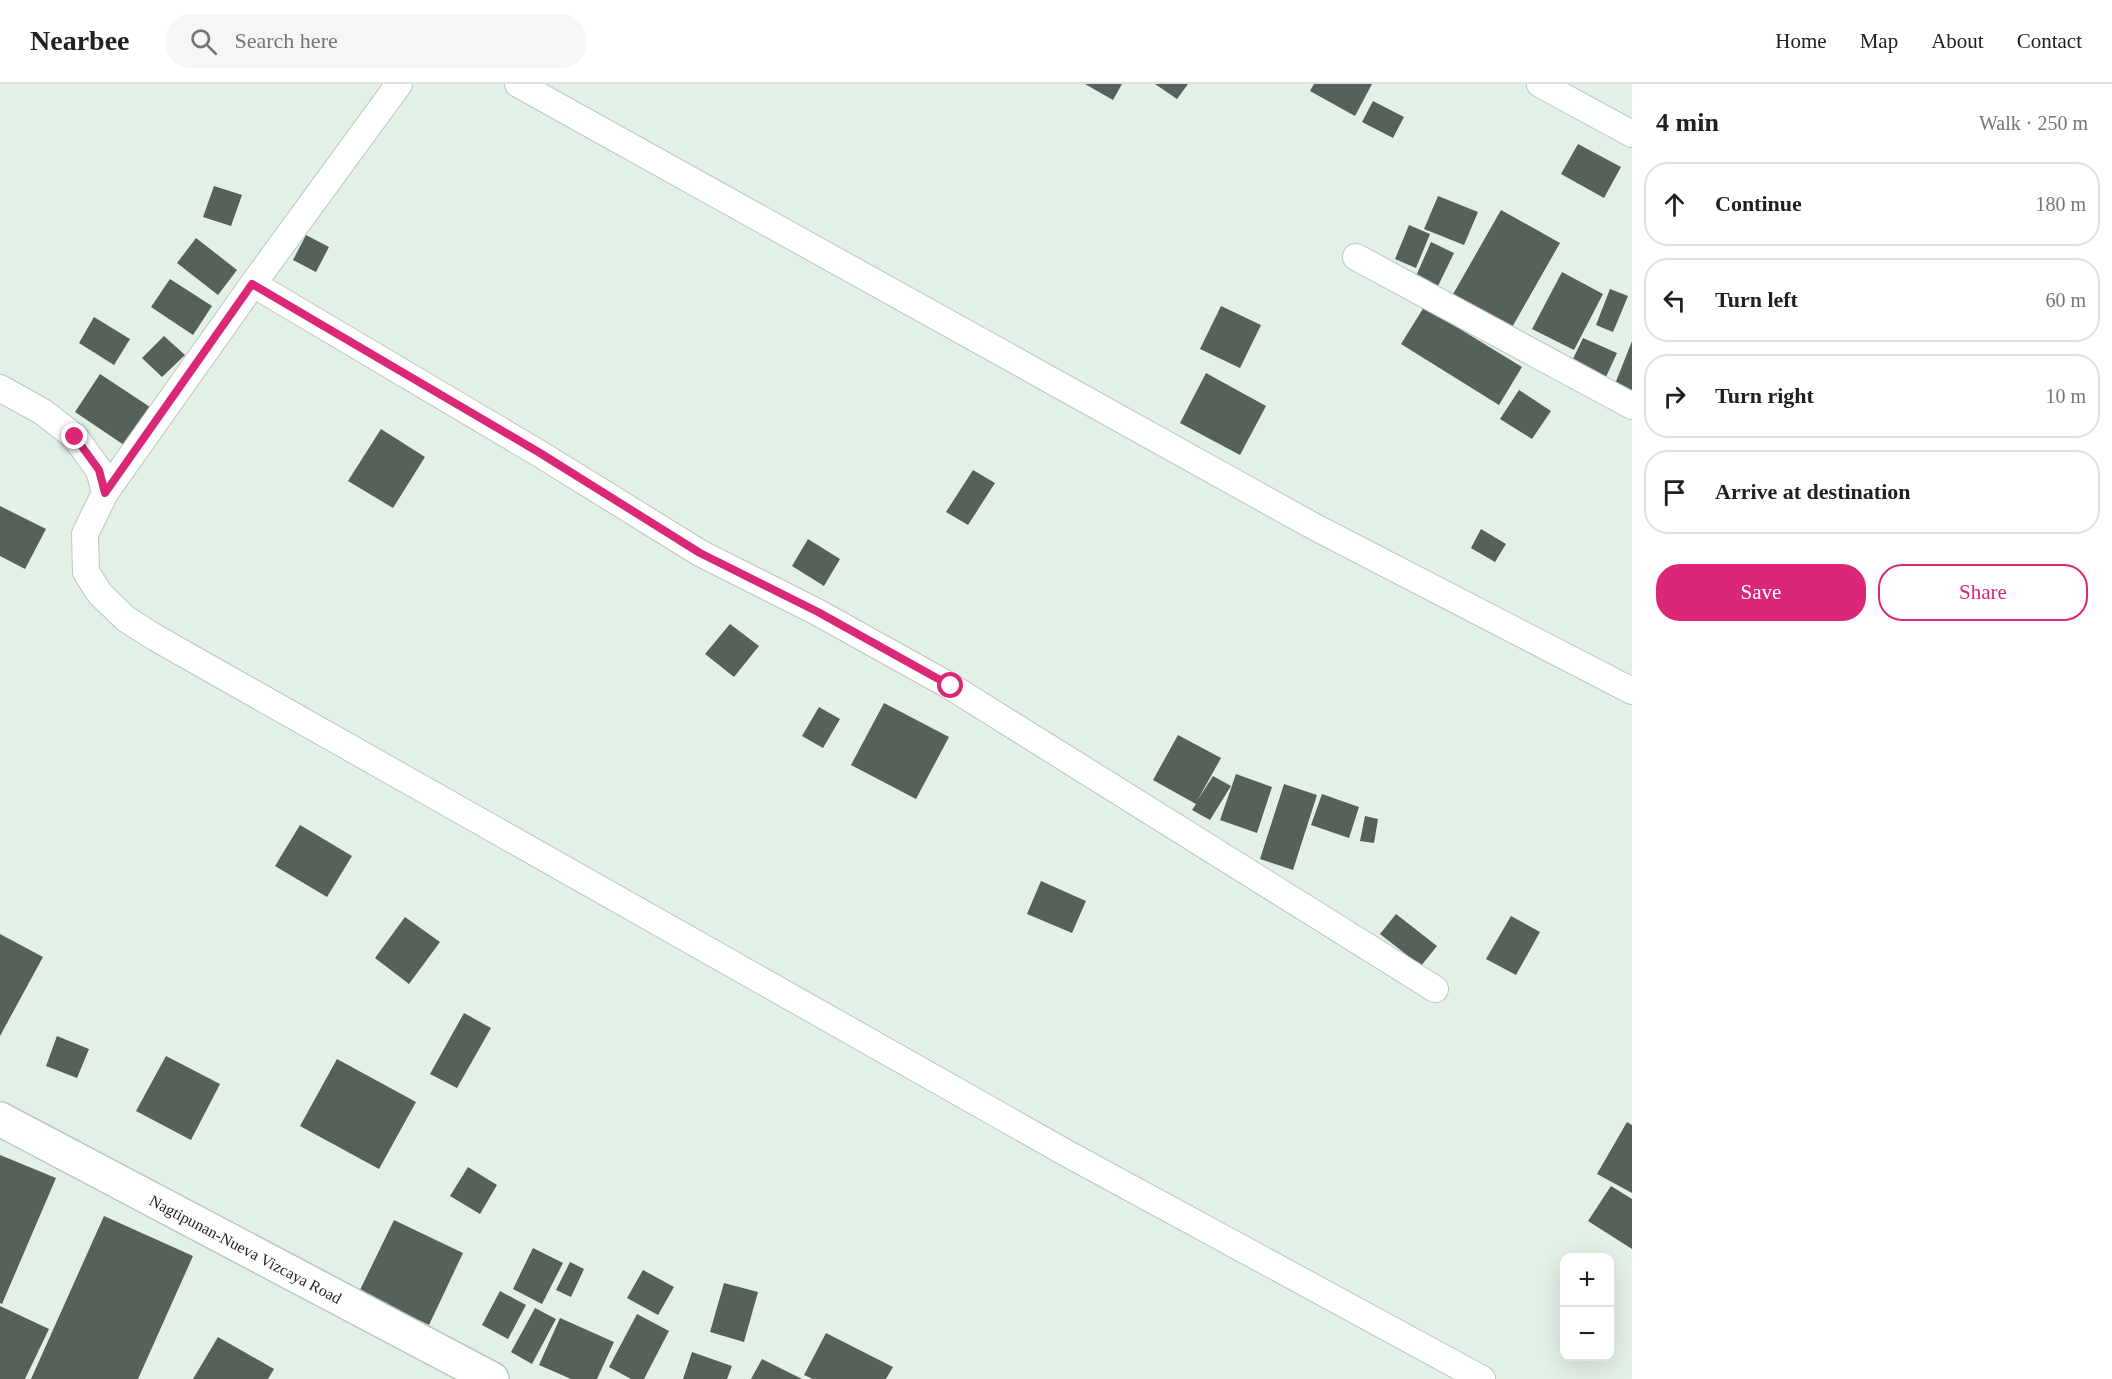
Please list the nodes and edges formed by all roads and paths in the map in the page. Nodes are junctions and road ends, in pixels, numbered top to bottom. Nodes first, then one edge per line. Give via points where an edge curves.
1 (399, 84) edge
2 (518, 84) edge
3 (1540, 84) edge
4 (1632, 134) edge
5 (1356, 257) dead end
6 (252, 284) junction
7 (0, 388) edge
8 (1632, 406) edge
9 (105, 493) junction
10 (1632, 691) edge
11 (1435, 989) dead end
12 (0, 1119) edge
13 (492, 1379) edge
14 (1482, 1379) edge

1 - 6 street
2 - 10 street via 1314,526
3 - 4 street
5 - 8 street
6 - 9 street
6 - 11 street via 540,453 700,553 818,612 951,686
7 - 9 street via 43,412 75,437 99,470
9 - 14 street via 85,534 86,572 100,594 120,613 156,638 1068,1154
12 - 13 main road, Nagtipunan-Nueva Vizcaya Road

